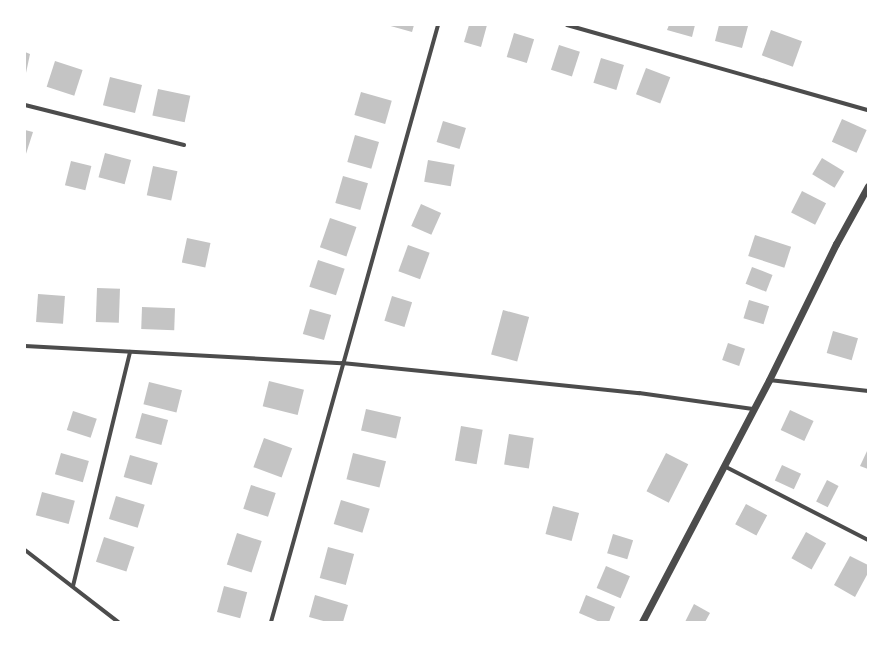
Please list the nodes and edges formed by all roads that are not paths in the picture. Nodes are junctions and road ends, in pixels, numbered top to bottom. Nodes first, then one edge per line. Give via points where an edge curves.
1 (438, 25) edge
2 (567, 25) edge
3 (25, 105) edge
4 (868, 110) edge
5 (184, 145) dead end
6 (868, 186) edge
7 (25, 346) edge
8 (130, 352) junction
9 (342, 363) junction
10 (769, 380) junction
11 (868, 392) edge
12 (754, 409) junction
13 (724, 466) junction
14 (868, 540) edge
15 (25, 550) edge
16 (73, 586) junction
17 (118, 622) edge
18 (271, 622) edge
19 (642, 622) edge

1 - 9 street
2 - 4 street
3 - 5 street
6 - 10 street via 836,244
7 - 8 street
8 - 9 street
8 - 16 street
9 - 12 street via 639,393
9 - 18 street
10 - 11 street
10 - 12 street
12 - 13 street
13 - 14 street
13 - 19 street
15 - 16 street
16 - 17 street

